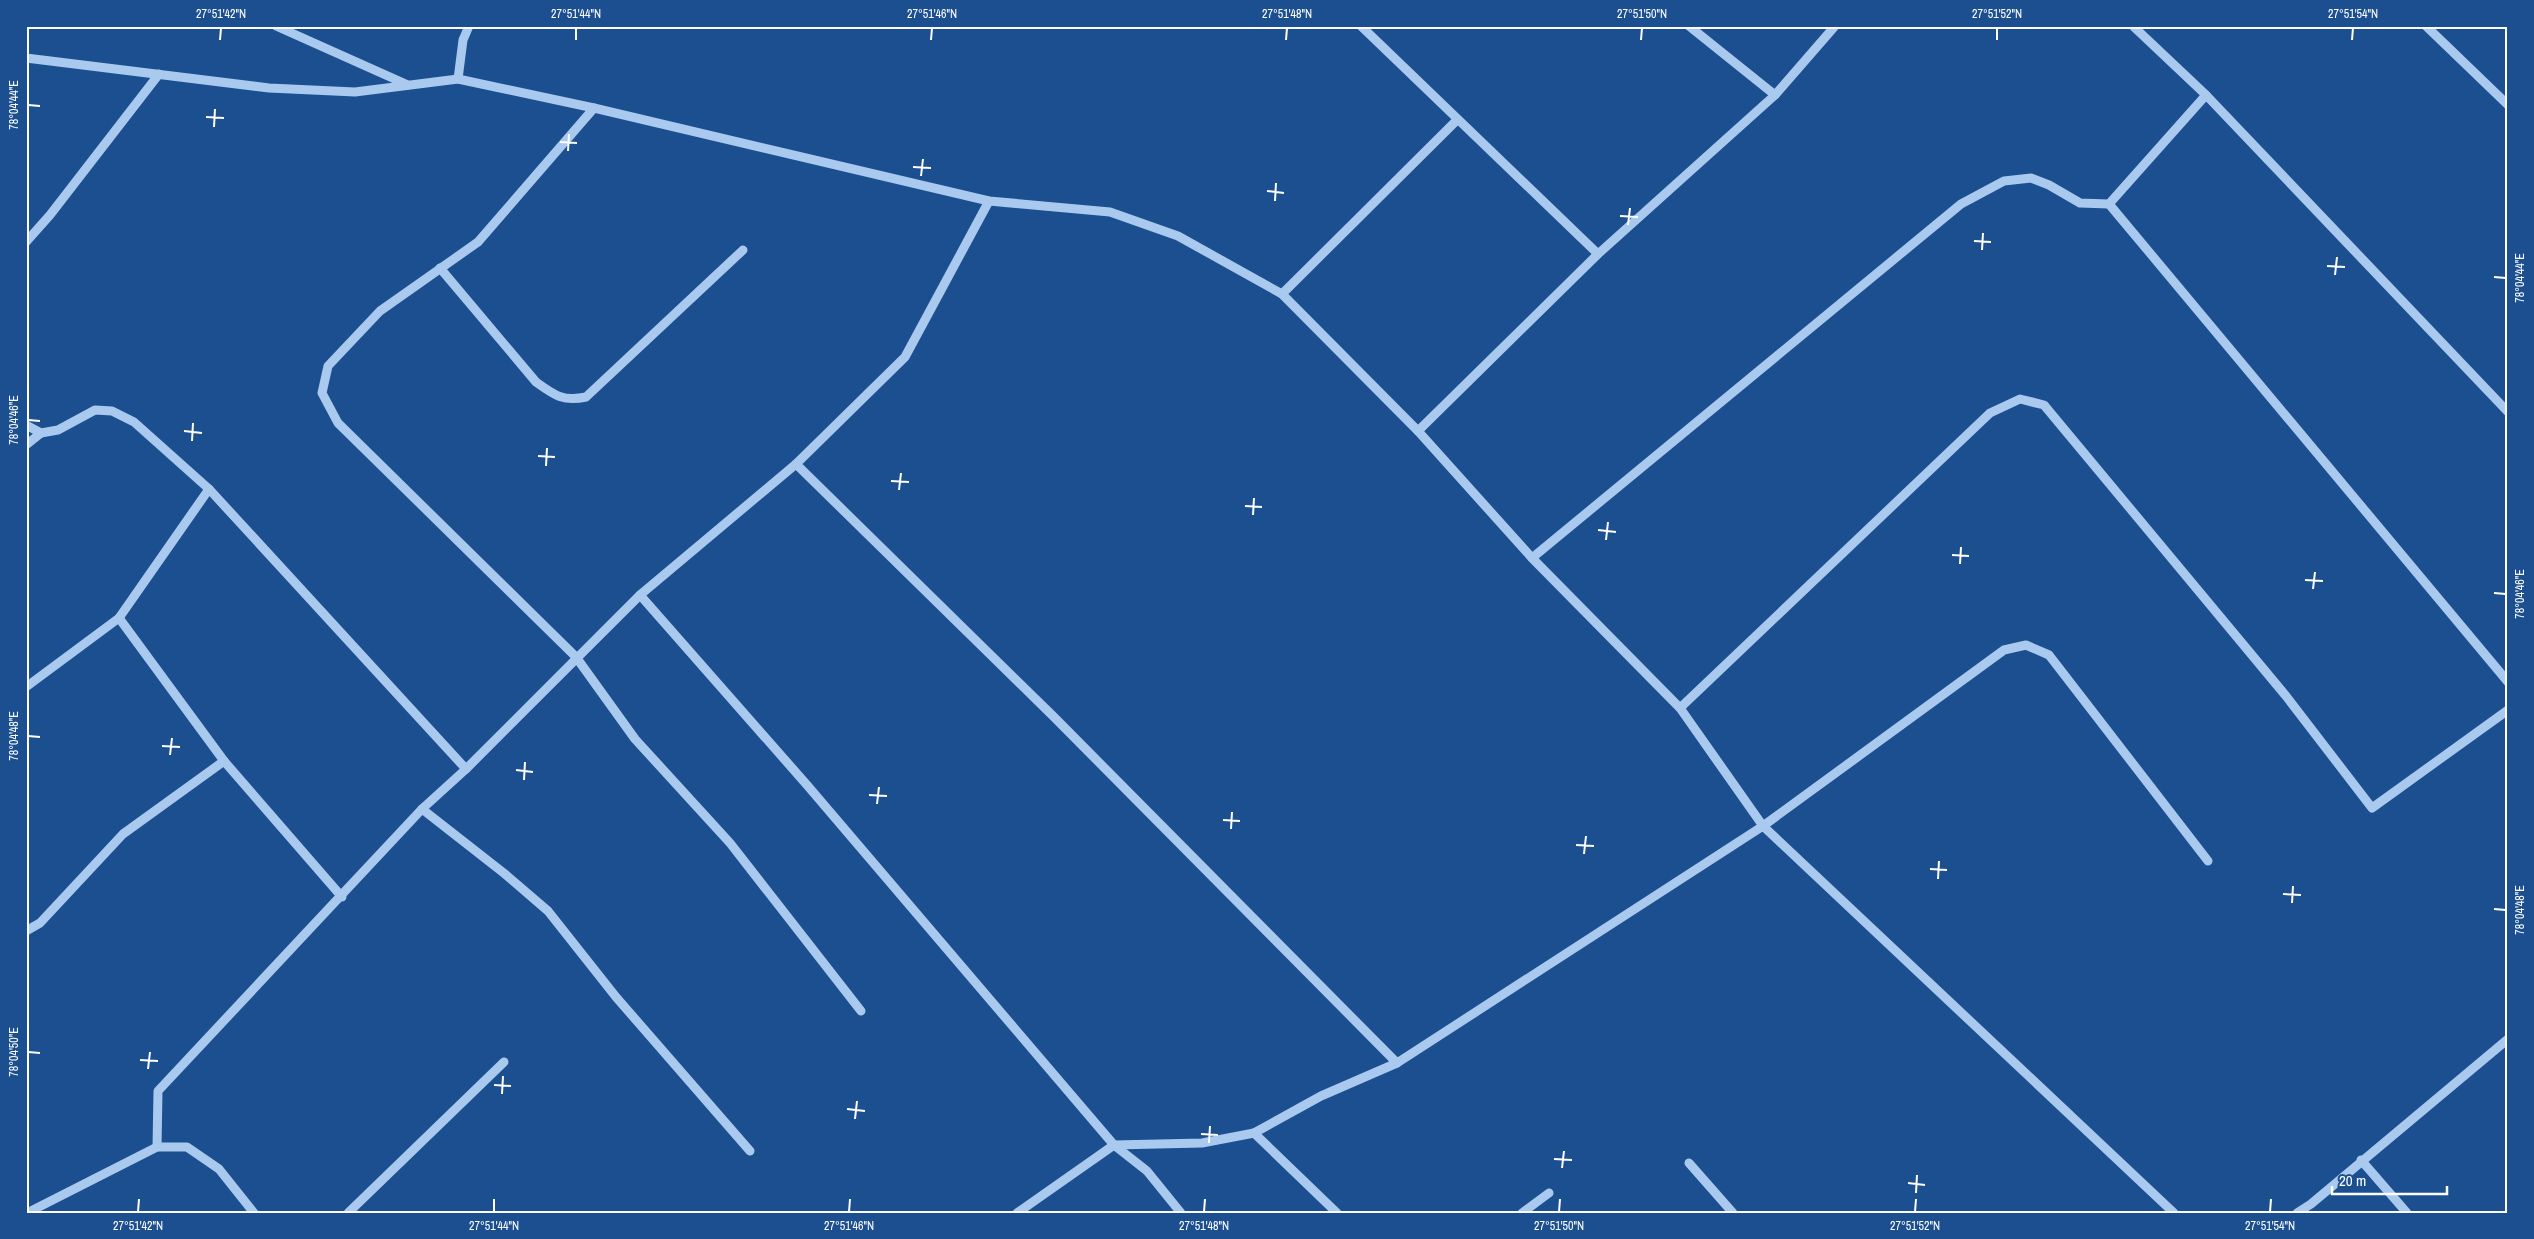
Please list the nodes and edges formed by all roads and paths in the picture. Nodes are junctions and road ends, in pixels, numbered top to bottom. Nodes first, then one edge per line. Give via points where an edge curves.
1 (276, 26) edge
2 (470, 26) edge
3 (1361, 26) edge
4 (1690, 26) edge
5 (1834, 26) edge
6 (2133, 26) edge
7 (2426, 26) edge
8 (26, 58) edge
9 (159, 74) junction
10 (458, 79) junction
11 (408, 85) junction
12 (1775, 95) junction
13 (2206, 95) junction
14 (2508, 105) edge
15 (594, 108) junction
16 (1457, 120) junction
17 (989, 201) junction
18 (2109, 204) junction
19 (26, 242) edge
20 (743, 250) dead end
21 (1598, 254) junction
22 (440, 268) junction
23 (1282, 294) junction
24 (2508, 412) edge
25 (26, 424) edge
26 (1418, 430) junction
27 (41, 432) junction
28 (26, 445) edge
29 (796, 464) junction
30 (209, 489) junction
31 (1532, 558) junction
32 (640, 595) junction
33 (119, 618) junction
34 (576, 658) junction
35 (2508, 682) edge
36 (26, 688) edge
37 (1680, 708) junction
38 (2508, 710) edge
39 (224, 761) junction
40 (466, 769) junction
41 (422, 809) junction
42 (1763, 826) junction
43 (2208, 861) dead end
44 (342, 897) junction
45 (26, 931) edge
46 (861, 1011) dead end
47 (2508, 1039) edge
48 (504, 1062) dead end
49 (1396, 1063) junction
50 (1254, 1133) junction
51 (1114, 1145) junction
52 (157, 1146) junction
53 (750, 1151) dead end
54 (2361, 1160) junction
55 (1689, 1163) dead end
56 (1549, 1193) dead end
57 (27, 1213) edge
58 (254, 1213) edge
59 (348, 1213) edge
60 (1017, 1213) edge
61 (1181, 1213) edge
62 (1337, 1213) edge
63 (1522, 1213) edge
64 (1733, 1213) edge
65 (2174, 1213) edge
66 (2297, 1213) edge
67 (2407, 1213) edge

1 - 11 street
2 - 10 street via 463,40
3 - 16 street
4 - 12 street
5 - 12 street
6 - 13 street
7 - 14 street
8 - 9 street
9 - 11 street via 269,88 345,92
9 - 19 street
10 - 11 street
10 - 15 street
12 - 21 street
13 - 18 street
13 - 24 street
15 - 17 street
15 - 22 street via 478,242
16 - 21 street
16 - 23 street
17 - 23 street via 1110,212 1178,236
17 - 29 street via 905,357
18 - 31 street via 2080,204 2031,178 2004,181 1960,204
18 - 35 street
20 - 22 street via 586,397 570,401 536,382
21 - 26 street
22 - 34 street via 380,311 328,366 322,392 338,423
23 - 26 street
25 - 27 street
26 - 31 street
27 - 28 street
27 - 30 street via 58,430 95,410 112,411 134,422
29 - 32 street
29 - 49 street via 1054,716
30 - 33 street
30 - 40 street
31 - 37 street
32 - 34 street
32 - 51 street
33 - 36 street
33 - 39 street
34 - 40 street
34 - 46 street via 635,739 730,843
37 - 38 street via 1990,413 2020,399 2044,405 2286,696 2372,808
37 - 42 street
39 - 44 street
39 - 45 street via 123,834 40,923
40 - 41 street
41 - 44 street
41 - 53 street via 548,911 616,997
42 - 43 street via 2004,650 2026,645 2049,655
42 - 49 street
42 - 65 street
44 - 52 street via 158,1092
47 - 54 street
48 - 59 street
49 - 50 street via 1321,1096
50 - 51 street via 1202,1143
50 - 62 street
51 - 60 street
51 - 61 street via 1147,1171
52 - 57 street
52 - 58 street via 187,1147 219,1169
54 - 66 street
54 - 67 street
55 - 64 street
56 - 63 street

